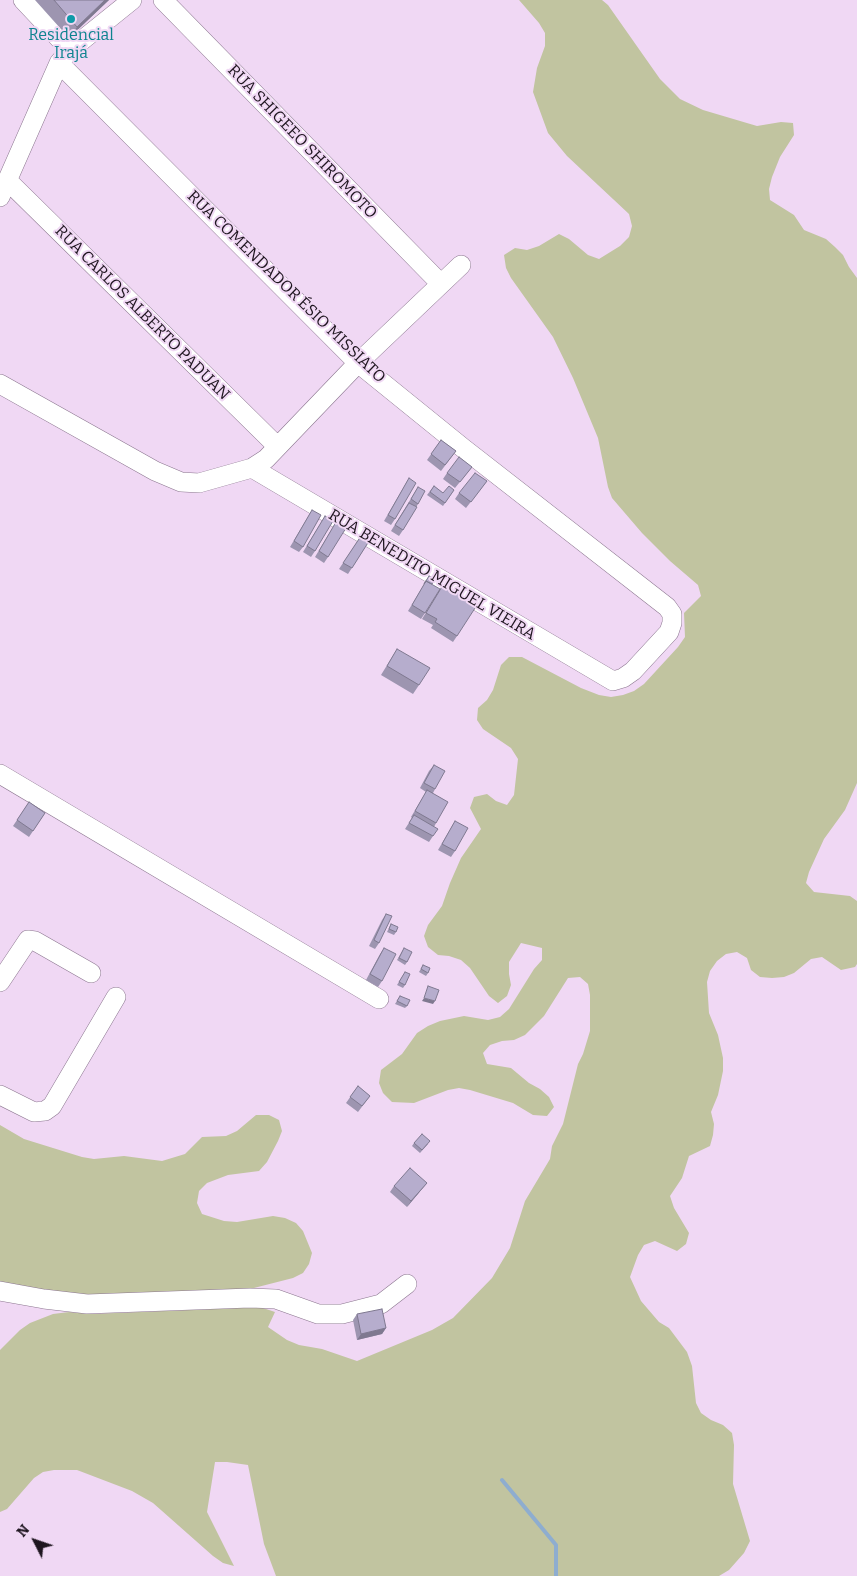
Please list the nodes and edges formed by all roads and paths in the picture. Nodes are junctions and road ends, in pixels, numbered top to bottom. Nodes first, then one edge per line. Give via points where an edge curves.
1 (23, 0) edge
2 (132, 0) edge
3 (163, 0) edge
4 (65, 57) junction
5 (4, 189) edge
6 (461, 265) dead end
7 (441, 284) junction
8 (358, 363) junction
9 (0, 384) edge
10 (277, 446) junction
11 (252, 468) junction
12 (613, 681) joint
13 (0, 774) edge
14 (91, 973) dead end
15 (0, 982) edge
16 (116, 997) dead end
17 (379, 999) dead end
18 (0, 1096) edge
19 (407, 1284) dead end
20 (0, 1291) edge

1 - 4 street, RUA COMENDADOR ÉSIO MISSIATO
2 - 4 street
3 - 7 street, RUA SHIGEEO SHIROMOTO
4 - 5 street
4 - 8 street, RUA COMENDADOR ÉSIO MISSIATO
5 - 10 street, RUA CARLOS ALBERTO PADUAN
6 - 7 street
7 - 8 street
8 - 10 street
8 - 12 street, RUA COMENDADOR ÉSIO MISSIATO via 668,607 672,614 669,632 633,671
9 - 11 street via 155,471 181,482 199,483
10 - 11 street
11 - 12 street, RUA BENEDITO MIGUEL VIEIRA
13 - 17 street
14 - 15 street via 28,940
16 - 18 street via 52,1106 45,1111 34,1112
19 - 20 street via 381,1304 342,1314 318,1314 276,1299 87,1304

